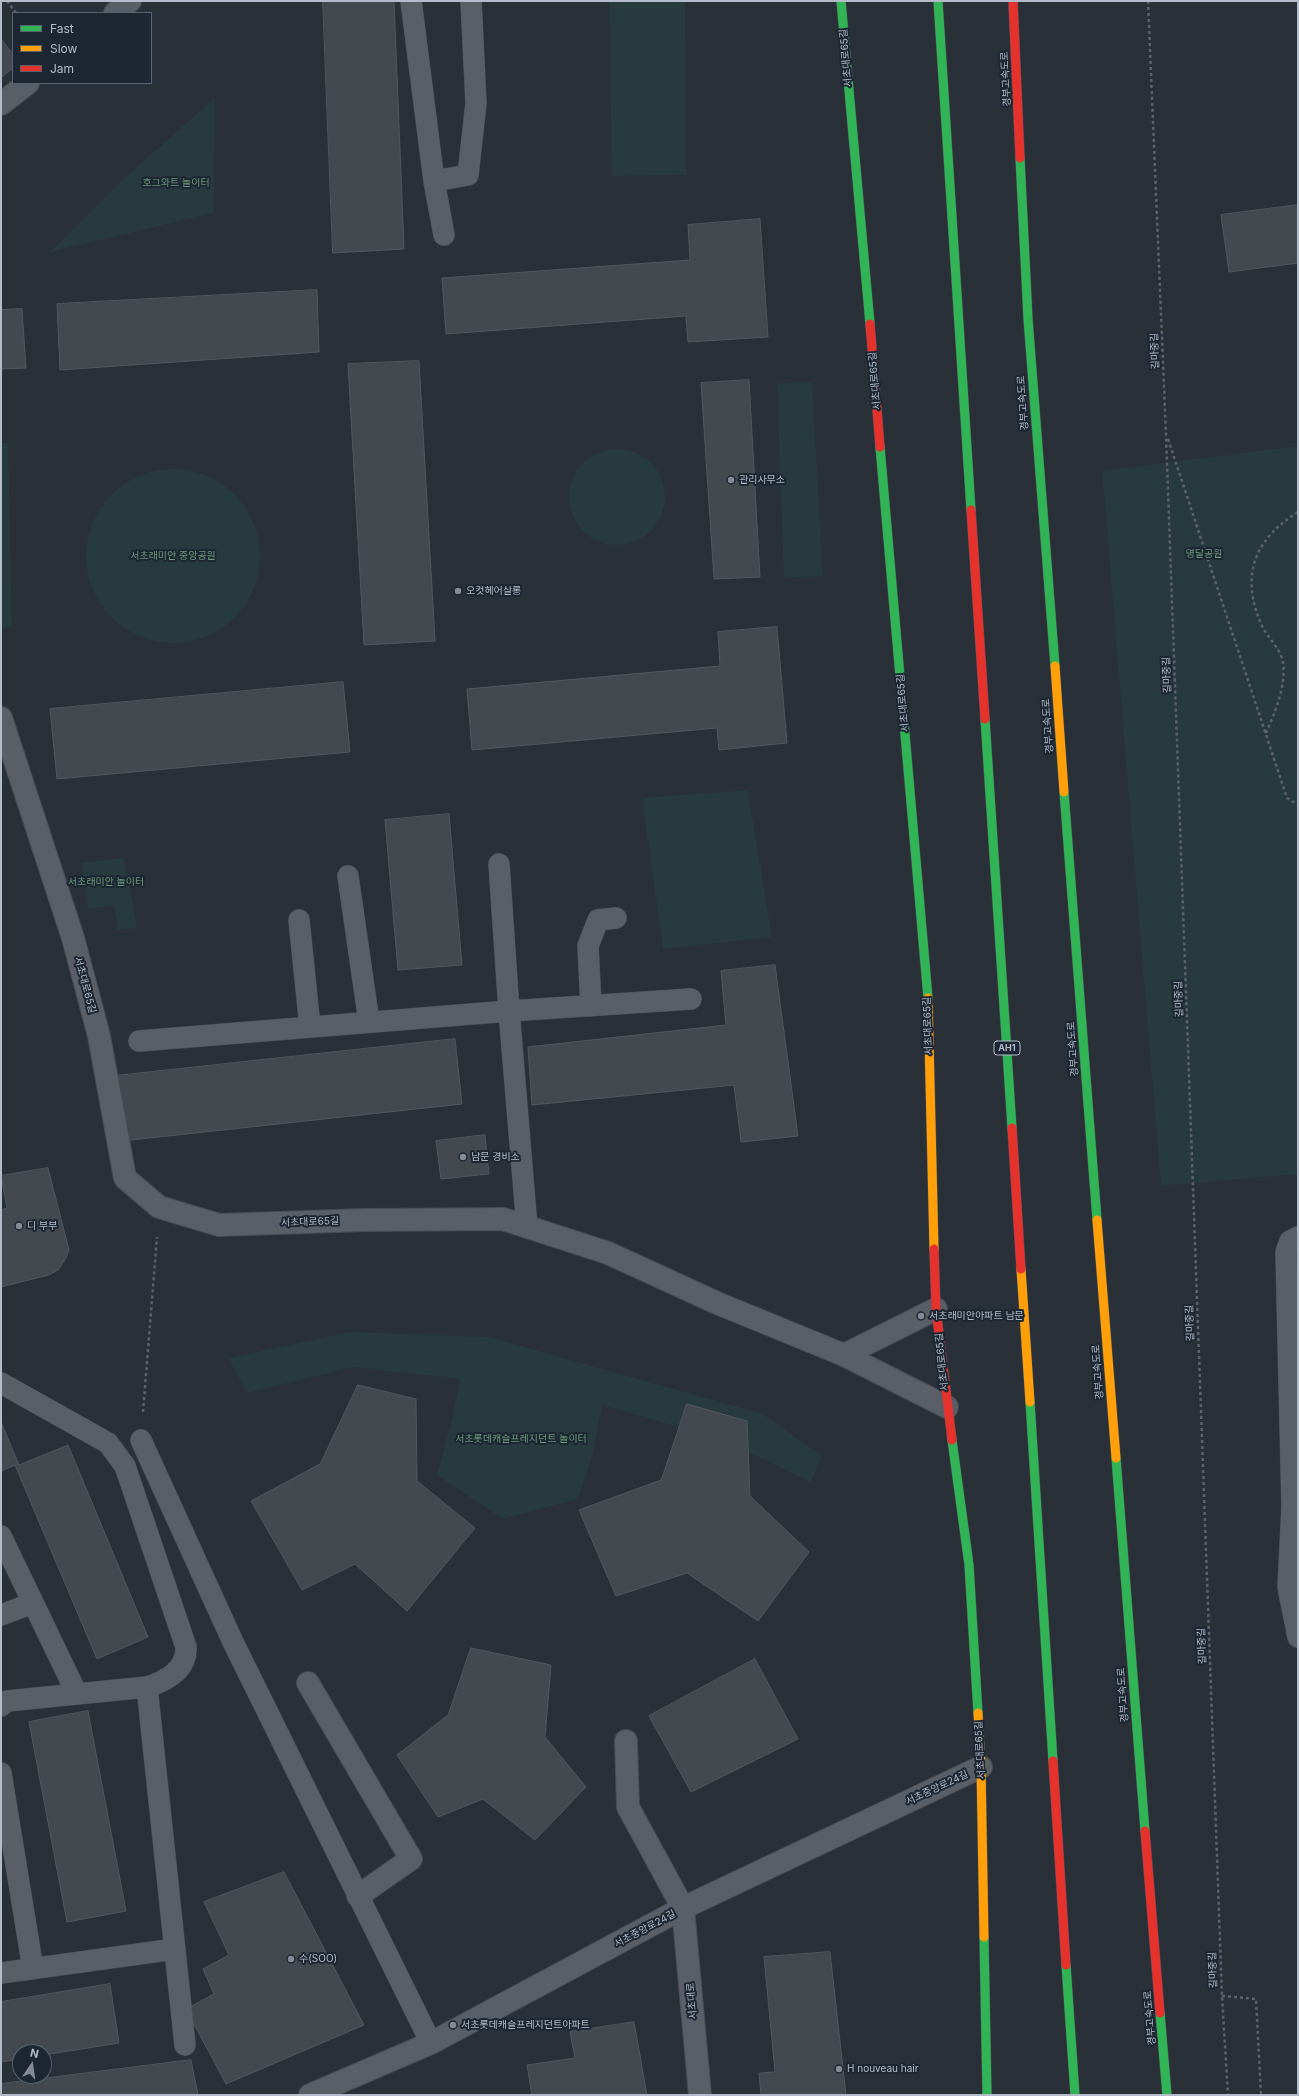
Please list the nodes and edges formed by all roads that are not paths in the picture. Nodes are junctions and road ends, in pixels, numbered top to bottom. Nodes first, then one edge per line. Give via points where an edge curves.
1 (130, 1) edge
2 (411, 1) edge
3 (471, 1) edge
4 (841, 1) edge
5 (938, 1) edge
6 (1013, 1) edge
7 (116, 12) edge
8 (27, 84) edge
9 (1, 104) edge
10 (434, 181) junction
11 (444, 235) dead end
12 (1, 718) edge
13 (499, 864) dead end
14 (348, 876) dead end
15 (616, 918) dead end
16 (299, 920) dead end
17 (691, 999) dead end
18 (591, 1006) junction
19 (509, 1011) junction
20 (369, 1022) junction
21 (310, 1027) junction
22 (139, 1041) dead end
23 (527, 1227) junction
24 (1298, 1237) edge
25 (936, 1309) junction
26 (844, 1355) junction
27 (1, 1383) edge
28 (947, 1407) junction
29 (141, 1440) road end
30 (1, 1536) edge
31 (1298, 1569) edge
32 (1288, 1587) junction
33 (33, 1603) junction
34 (1, 1615) edge
35 (1298, 1637) edge
36 (308, 1683) dead end
37 (147, 1686) junction
38 (77, 1694) junction
39 (1, 1706) edge
40 (626, 1741) dead end
41 (982, 1767) junction
42 (1, 1773) edge
43 (358, 1896) junction
44 (683, 1908) junction
45 (175, 1949) junction
46 (33, 1969) junction
47 (1, 1973) edge
48 (431, 2043) junction
49 (185, 2045) dead end
50 (1167, 2091) edge
51 (310, 2095) edge
52 (700, 2095) edge
53 (987, 2095) edge
54 (1075, 2095) edge

1 - 7 street
2 - 10 lane
3 - 10 lane via 476,103 468,175
4 - 25 main road, 서초대로65길 via 927,975
5 - 54 main road, AH1
6 - 50 main road, 경부고속도로 via 1028,319
8 - 9 street
10 - 11 lane
12 - 23 street, 서초대로65길 via 73,938 99,1036 124,1178 159,1207 220,1225 503,1219
13 - 19 lane
14 - 20 lane
15 - 18 lane via 598,920 588,946
16 - 21 lane
17 - 18 lane
18 - 19 lane
19 - 20 lane
19 - 23 lane
20 - 21 lane
21 - 22 lane
23 - 26 street, 서초대로65길 via 608,1253 717,1303
24 - 32 lane via 1290,1241 1286,1252 1292,1508
25 - 26 street
25 - 28 main road, 서초대로65길
26 - 28 street, 서초대로65길
27 - 37 lane via 108,1443 125,1466 186,1647 182,1665 174,1674 162,1683
28 - 41 main road, 서초대로65길 via 969,1565
29 - 43 lane via 233,1642
30 - 33 lane
31 - 32 lane
32 - 35 lane
33 - 34 lane
33 - 38 lane
36 - 43 street via 411,1859
37 - 38 lane
37 - 45 lane
38 - 39 lane via 7,1701
40 - 44 street via 628,1807
41 - 44 street, 서초중앙로24길
41 - 53 main road, 서초대로65길
42 - 46 lane
43 - 48 lane
44 - 48 street, 서초중앙로24길
44 - 52 street, 서초대로
45 - 46 lane
45 - 49 lane
46 - 47 lane
48 - 51 street, 서초중앙로24길

